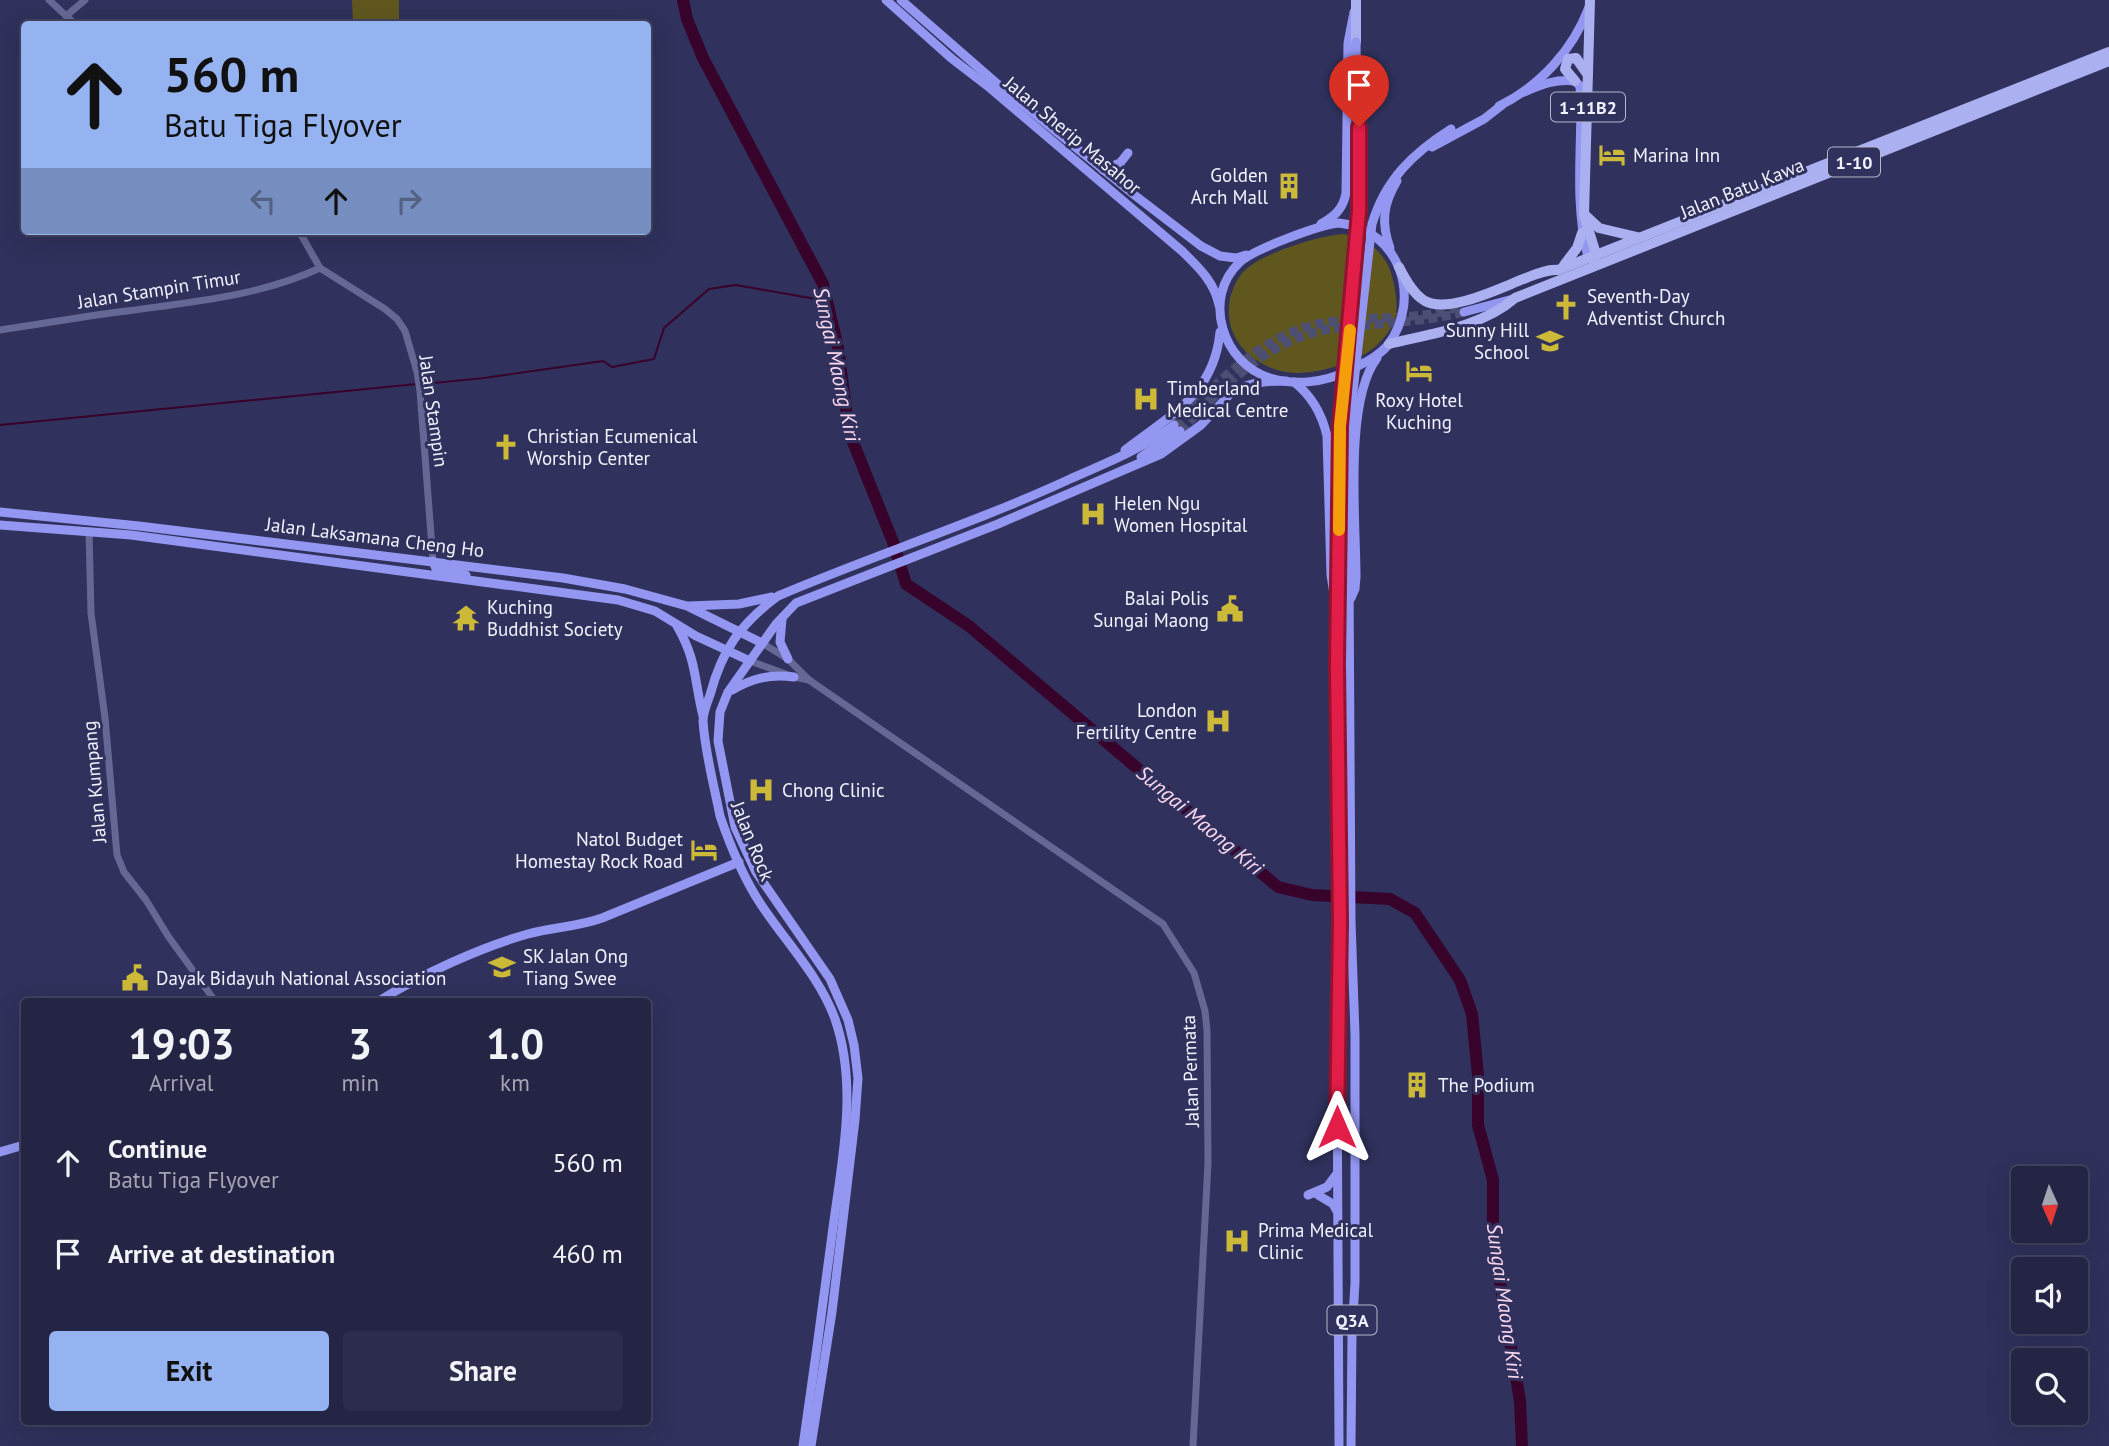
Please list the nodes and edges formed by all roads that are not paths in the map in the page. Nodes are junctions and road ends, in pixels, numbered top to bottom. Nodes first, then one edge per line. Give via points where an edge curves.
1 (49, 0) edge
2 (85, 0) edge
3 (886, 0) edge
4 (901, 0) edge
5 (1590, 1) edge
6 (1356, 3) edge
7 (66, 16) junction
8 (72, 21) edge
9 (1356, 42) joint
10 (961, 52) junction
11 (2109, 52) edge
12 (2109, 61) edge
13 (1589, 76) junction
14 (1575, 81) junction
15 (990, 88) junction
16 (1524, 92) junction
17 (1502, 104) junction
18 (1128, 153) dead end
19 (1103, 170) junction
20 (1584, 215) junction
21 (1311, 230) junction
22 (1582, 233) junction
23 (301, 235) edge
24 (1639, 237) junction
25 (1251, 254) junction
26 (1392, 254) junction
27 (1594, 261) junction
28 (1399, 267) junction
29 (320, 268) junction
30 (1557, 269) junction
31 (1515, 298) junction
32 (1220, 310) junction
33 (1221, 324) junction
34 (0, 330) edge
35 (1387, 346) junction
36 (1289, 382) junction
37 (1117, 458) junction
38 (1111, 475) junction
39 (0, 512) edge
40 (0, 525) edge
41 (89, 531) junction
42 (433, 561) junction
43 (497, 585) junction
44 (778, 596) junction
45 (1349, 601) junction
46 (1338, 602) junction
47 (687, 606) junction
48 (784, 614) junction
49 (675, 623) junction
50 (738, 632) junction
51 (762, 643) junction
52 (725, 652) junction
53 (788, 659) junction
54 (750, 661) junction
55 (794, 677) junction
56 (809, 680) junction
57 (728, 692) junction
58 (703, 718) junction
59 (739, 862) junction
60 (213, 998) edge
61 (385, 998) edge
62 (21, 1146) edge
63 (0, 1152) edge
64 (1337, 1173) junction
65 (1308, 1195) dead end
66 (1318, 1195) dead end
67 (1338, 1211) junction
68 (803, 1446) edge
69 (811, 1446) edge
70 (1193, 1446) edge
71 (1339, 1446) edge
72 (1351, 1446) edge

1 - 7 street
2 - 7 street
3 - 15 main road, Jalan Sherip Masahor
4 - 10 main road, Jalan Sherip Masahor
5 - 13 highway, 1-11B2
5 - 16 main road via 1568,47
6 - 9 highway
6 - 21 main road via 1348,43 1346,194 1338,212
7 - 8 street
9 - 46 main road, bridge via 1359,211 1340,426
10 - 15 main road via 961,61
10 - 19 main road, Jalan Sherip Masahor
11 - 24 highway, Jalan Batu Kawa / 1-10
12 - 27 highway, Jalan Batu Kawa / 1-10
13 - 14 highway via 1576,58 1568,59 1565,69
13 - 20 highway, 1-11B2
14 - 16 main road via 1549,81
14 - 22 main road via 1581,93
15 - 32 main road, Jalan Sherip Masahor via 1202,270 1214,287
16 - 17 main road
17 - 26 main road via 1484,119 1438,142 1399,178 1384,212
17 - 45 main road, Q3A, bridge via 1429,143 1394,177 1372,224 1349,427
18 - 19 main road via 1120,163
19 - 25 main road, Jalan Sherip Masahor via 1211,252 1229,258
20 - 24 highway via 1599,228
20 - 27 highway, 1-11B2
21 - 25 main road
21 - 26 main road via 1339,223 1359,226
22 - 27 main road
22 - 30 highway via 1577,248
23 - 29 street, Jalan Stampin
24 - 27 highway, Jalan Batu Kawa / 1-10
25 - 32 main road via 1230,275
26 - 28 main road
27 - 30 highway, Jalan Batu Kawa / 1-10
27 - 31 highway, Jalan Batu Kawa / 1-10
28 - 30 highway via 1423,300 1444,304
28 - 35 main road via 1404,307
29 - 34 street, Jalan Stampin Timur via 256,290 199,302
29 - 42 street, Jalan Stampin via 385,309 405,331 419,387
30 - 31 main road, Jalan Batu Kawa / 1-10 via 1463,309
31 - 35 highway via 1487,317
32 - 33 main road
33 - 36 main road via 1224,338 1238,358 1263,375
33 - 37 main road via 1206,382
35 - 36 main road via 1334,377
35 - 45 main road via 1370,367 1359,402 1356,577
36 - 38 main road, Jalan Rock via 1265,381 1238,388 1178,444
36 - 46 main road via 1315,404 1324,419 1331,575
37 - 38 main road, Jalan Rock via 1177,428
37 - 44 main road, Jalan Rock via 994,512
38 - 48 main road, Jalan Rock via 813,595
39 - 42 main road, Jalan Laksamana Cheng Ho
40 - 41 main road, Jalan Laksamana Cheng Ho
41 - 43 main road, Jalan Laksamana Cheng Ho
41 - 60 street, Jalan Kumpang via 91,613 117,855 124,872
42 - 43 main road via 436,569
42 - 47 main road, Jalan Laksamana Cheng Ho via 563,578
43 - 49 main road, Jalan Laksamana Cheng Ho via 618,600 655,611
44 - 47 main road via 739,604
44 - 50 main road, Jalan Rock
45 - 72 main road, Q3A via 1355,1047
46 - 64 main road
47 - 50 main road, Jalan Laksamana Cheng Ho
48 - 51 main road, Jalan Rock
48 - 53 main road via 780,642
49 - 52 main road, Jalan Laksamana Cheng Ho
49 - 58 main road via 694,663
50 - 51 main road, Jalan Laksamana Cheng Ho
50 - 52 main road, Jalan Rock
51 - 53 street
51 - 54 main road, Jalan Rock
52 - 54 main road, Jalan Laksamana Cheng Ho
52 - 58 main road, Jalan Rock
53 - 56 street
54 - 55 street
54 - 57 main road, Jalan Rock
55 - 56 street
55 - 57 main road via 766,676
56 - 70 street, Jalan Permata via 1163,924 1194,973 1205,1011 1209,1088
57 - 69 main road, Jalan Rock via 720,712 718,741 735,827 756,872 830,979 848,1020 858,1078 832,1312
58 - 59 main road, Jalan Rock via 720,816
59 - 61 main road via 603,918 505,941
59 - 68 main road, Jalan Rock via 758,901 834,1016 848,1075 835,1217
62 - 63 main road
64 - 65 main road via 1327,1187
64 - 67 main road
66 - 67 main road
67 - 71 main road

